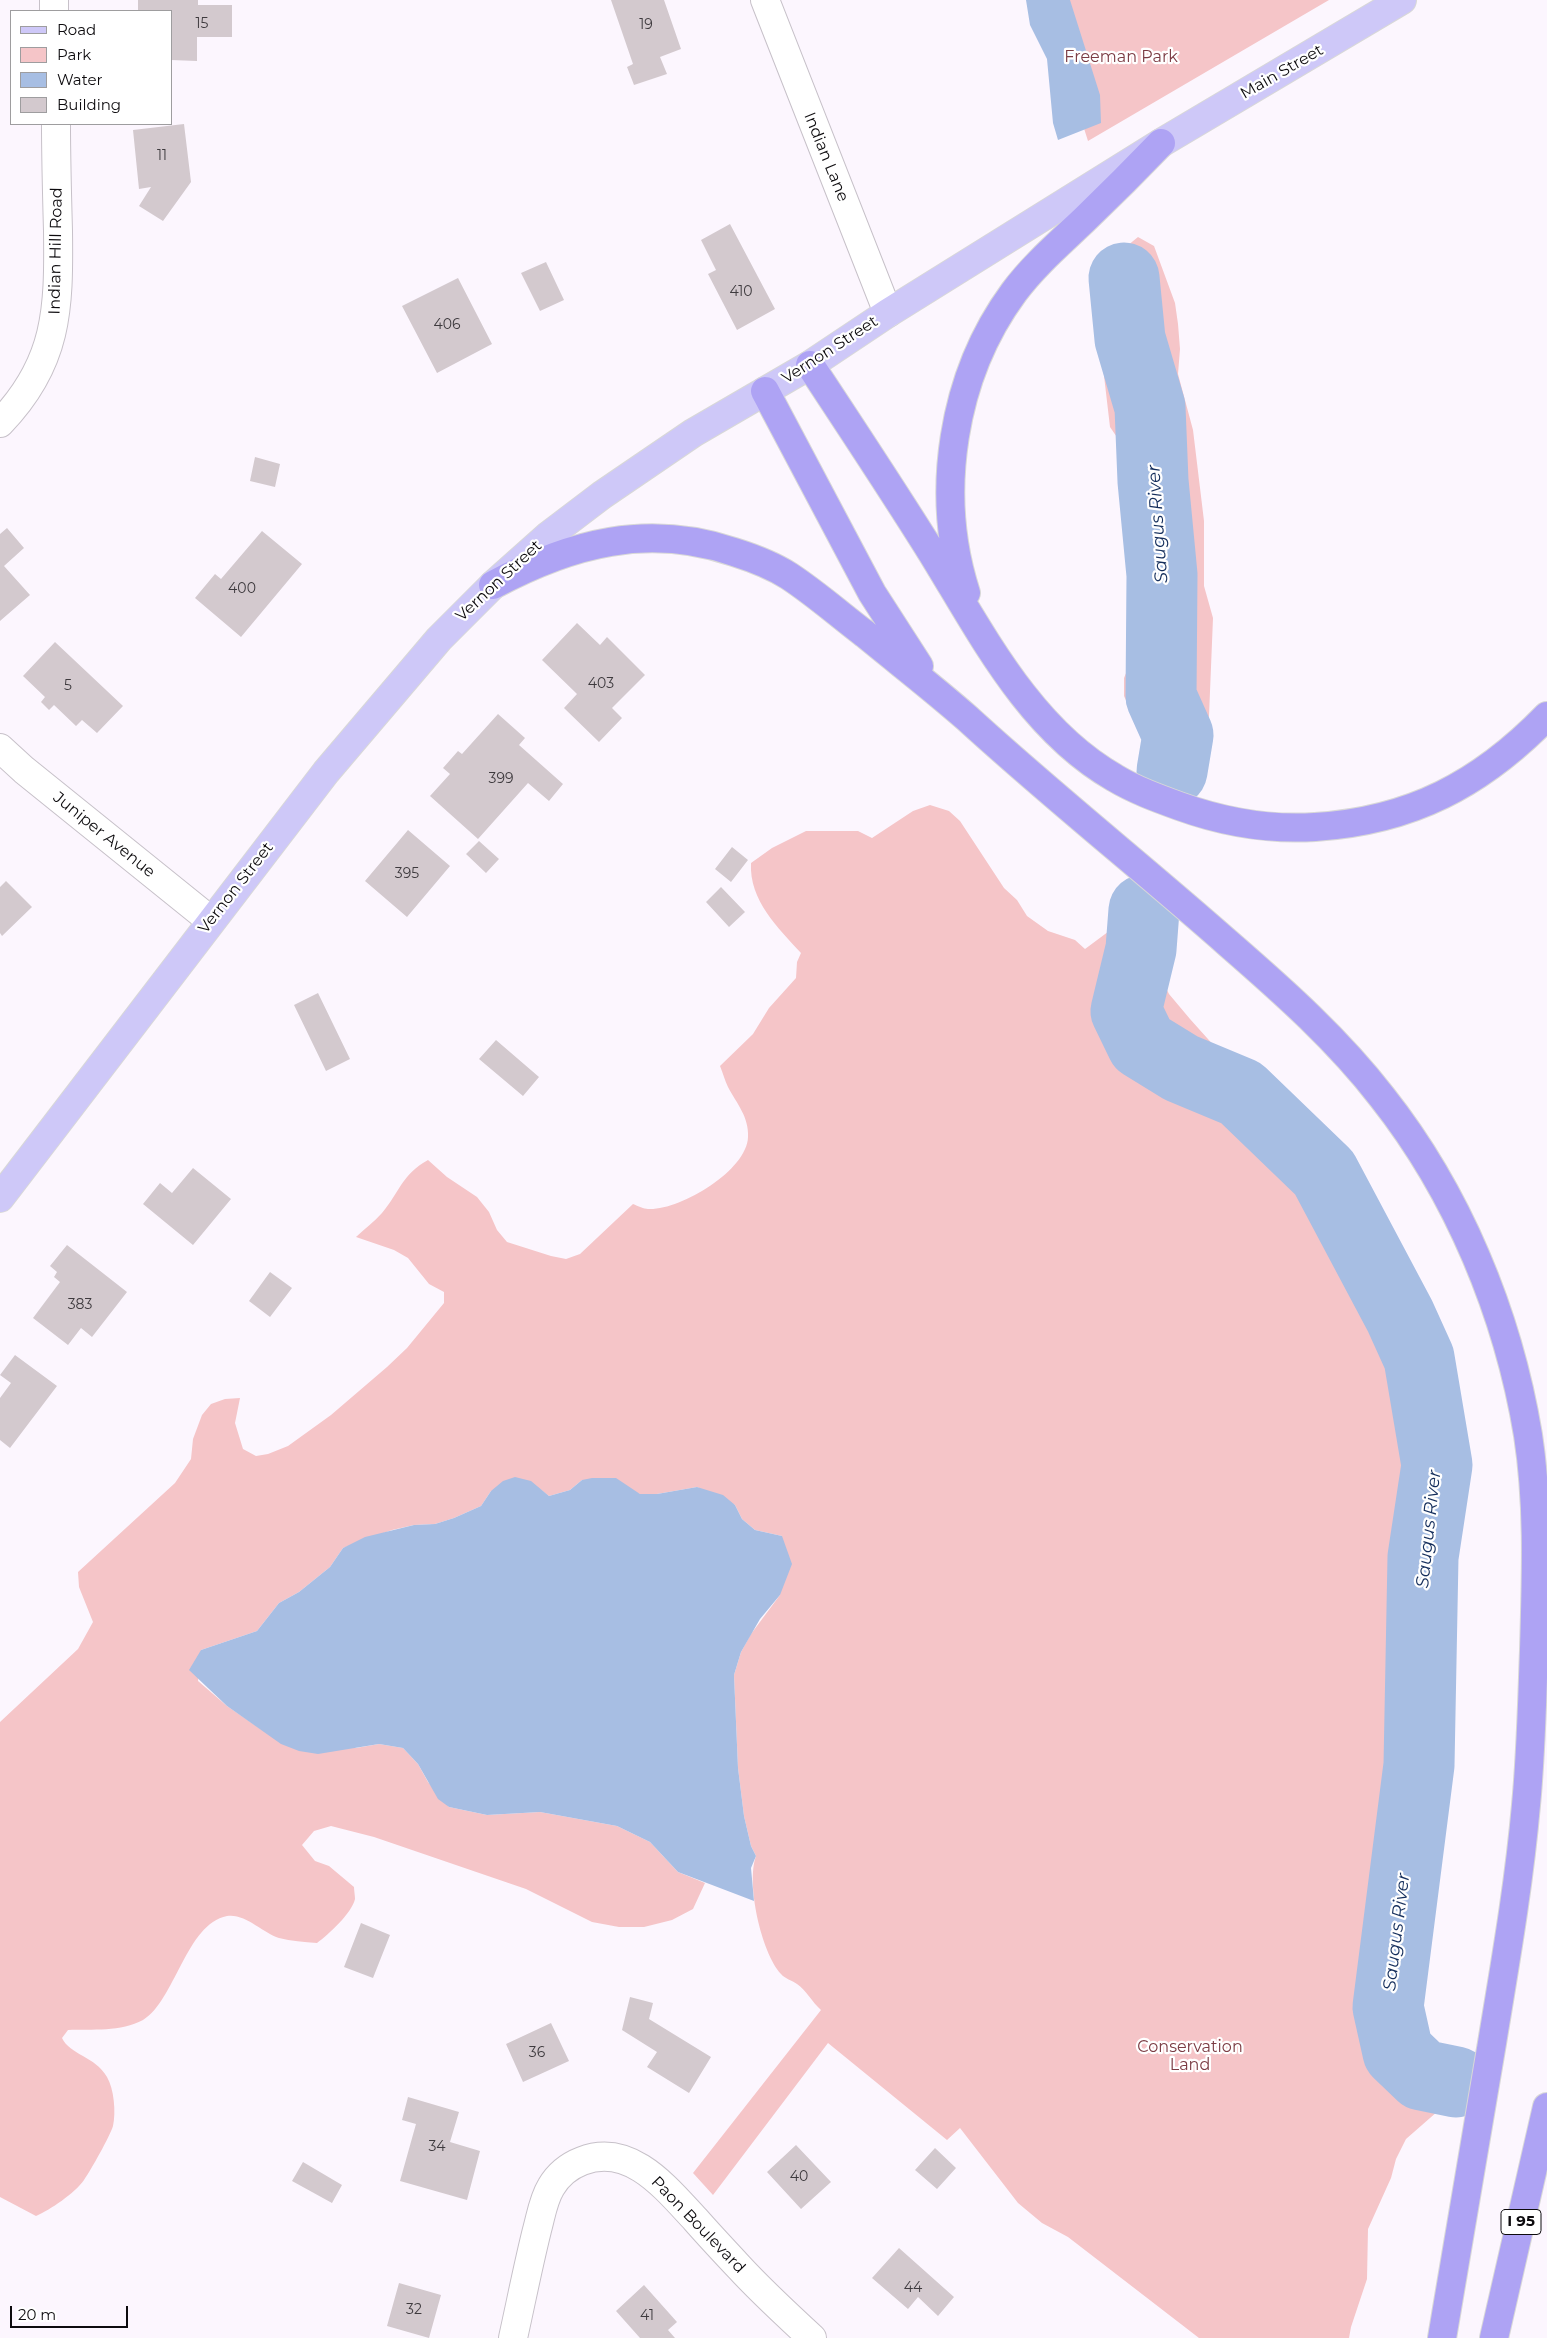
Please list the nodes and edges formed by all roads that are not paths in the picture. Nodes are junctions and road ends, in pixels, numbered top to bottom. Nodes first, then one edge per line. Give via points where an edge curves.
1 (764, 0) edge
2 (1402, 0) edge
3 (56, 125) edge
4 (1160, 143) junction
5 (888, 313) junction
6 (810, 365) junction
7 (765, 391) junction
8 (0, 423) edge
9 (493, 585) junction
10 (978, 627) junction
11 (950, 703) junction
12 (1547, 716) edge
13 (0, 748) edge
14 (210, 920) junction
15 (0, 1198) edge
16 (1547, 2106) edge
17 (513, 2338) edge
18 (812, 2338) edge
19 (1442, 2338) edge
20 (1494, 2338) edge

1 - 5 street, Indian Lane
2 - 4 main road, Main Street
3 - 8 street, Indian Hill Road via 58,281 54,327 34,377
4 - 5 main road, Vernon Street
4 - 10 highway via 1038,263 994,324 971,373 958,415 951,497 955,549
5 - 6 main road, Vernon Street
6 - 7 main road, Vernon Street
6 - 10 highway
7 - 9 main road, Vernon Street via 693,433 602,495 548,536
7 - 11 highway via 872,593 915,660
9 - 11 highway via 547,559 605,542 644,538 696,540 753,558 784,573
9 - 14 main road, Vernon Street via 439,639 326,772
10 - 12 highway via 1018,688 1049,726 1078,753 1114,778 1141,791 1229,822 1299,828 1380,818 1441,795 1477,776 1523,741
11 - 19 highway via 1273,983 1349,1056 1411,1136 1437,1180 1464,1231 1504,1334 1519,1388 1534,1496 1536,1556 1531,1735 1517,1888
13 - 14 street, Juniper Avenue
14 - 15 main road, Vernon Street
16 - 20 highway, I 95
17 - 18 street, Paon Boulevard via 527,2268 550,2188 572,2166 603,2155 633,2163 651,2175 741,2270

